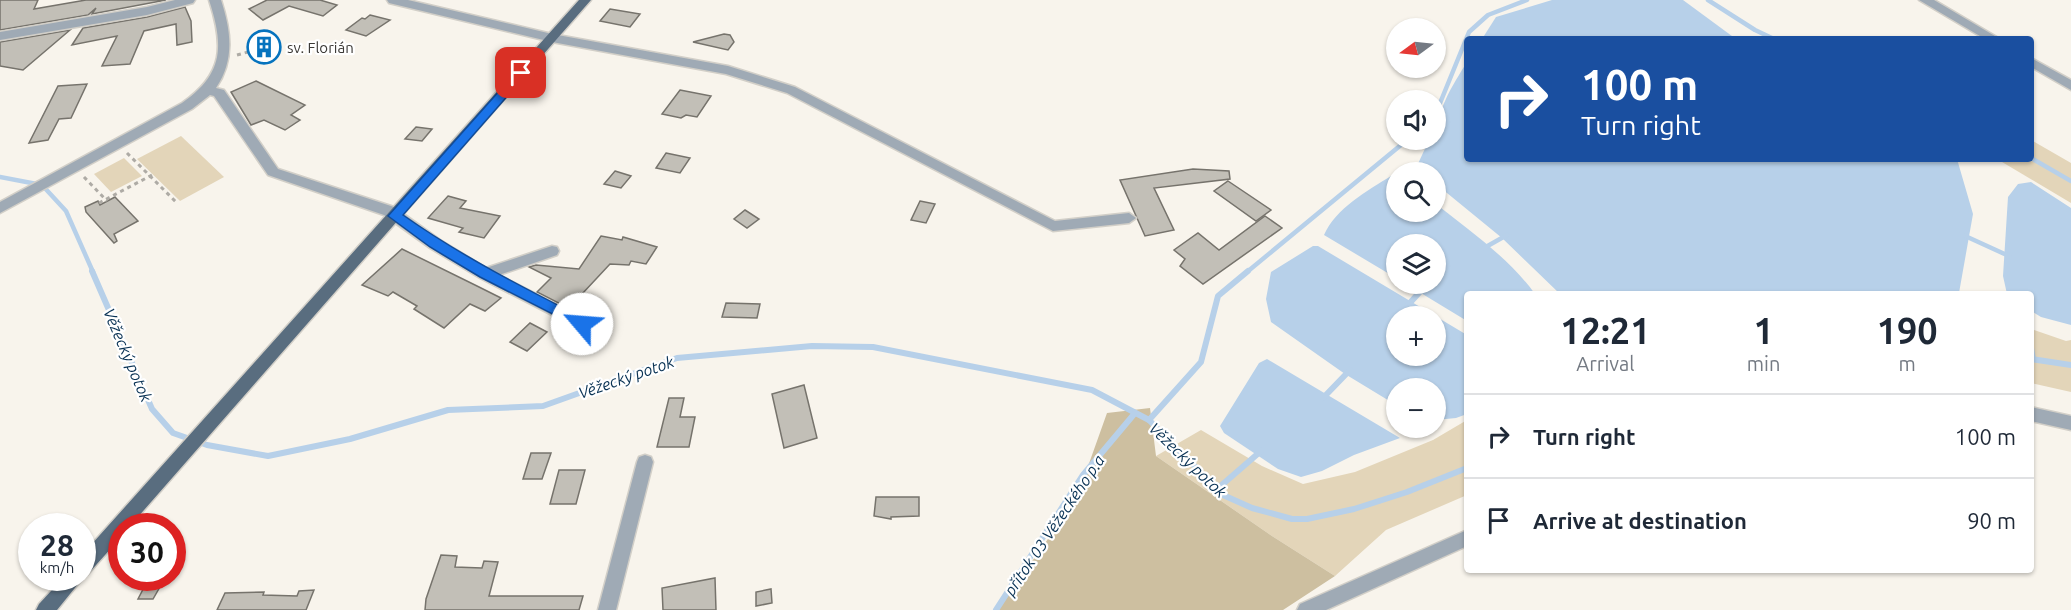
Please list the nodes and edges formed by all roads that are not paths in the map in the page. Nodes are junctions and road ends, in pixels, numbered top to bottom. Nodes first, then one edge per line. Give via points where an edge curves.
1 (189, 0) edge
2 (215, 0) edge
3 (393, 0) edge
4 (585, 0) edge
5 (1925, 0) edge
6 (0, 36) edge
7 (1989, 36) edge
8 (552, 38) junction
9 (2034, 64) edge
10 (2071, 86) edge
11 (208, 90) junction
12 (0, 208) edge
13 (395, 216) junction
14 (1129, 218) dead end
15 (552, 251) dead end
16 (485, 274) junction
17 (582, 324) dead end
18 (2034, 415) edge
19 (2071, 423) edge
20 (645, 462) dead end
21 (1464, 539) edge
22 (96, 552) edge
23 (62, 591) edge
24 (45, 610) edge
25 (607, 610) edge
26 (1306, 610) edge

1 - 6 street
2 - 11 street via 226,45 220,71
3 - 8 street
4 - 8 main road
5 - 7 street
8 - 13 main road
8 - 14 street via 728,70 791,90 1053,226
9 - 10 street
11 - 12 street via 187,106
11 - 13 street via 219,93 273,172 374,205
13 - 16 street
13 - 22 main road
15 - 16 street
16 - 17 street
18 - 19 street
20 - 25 street
21 - 26 street
23 - 24 main road

